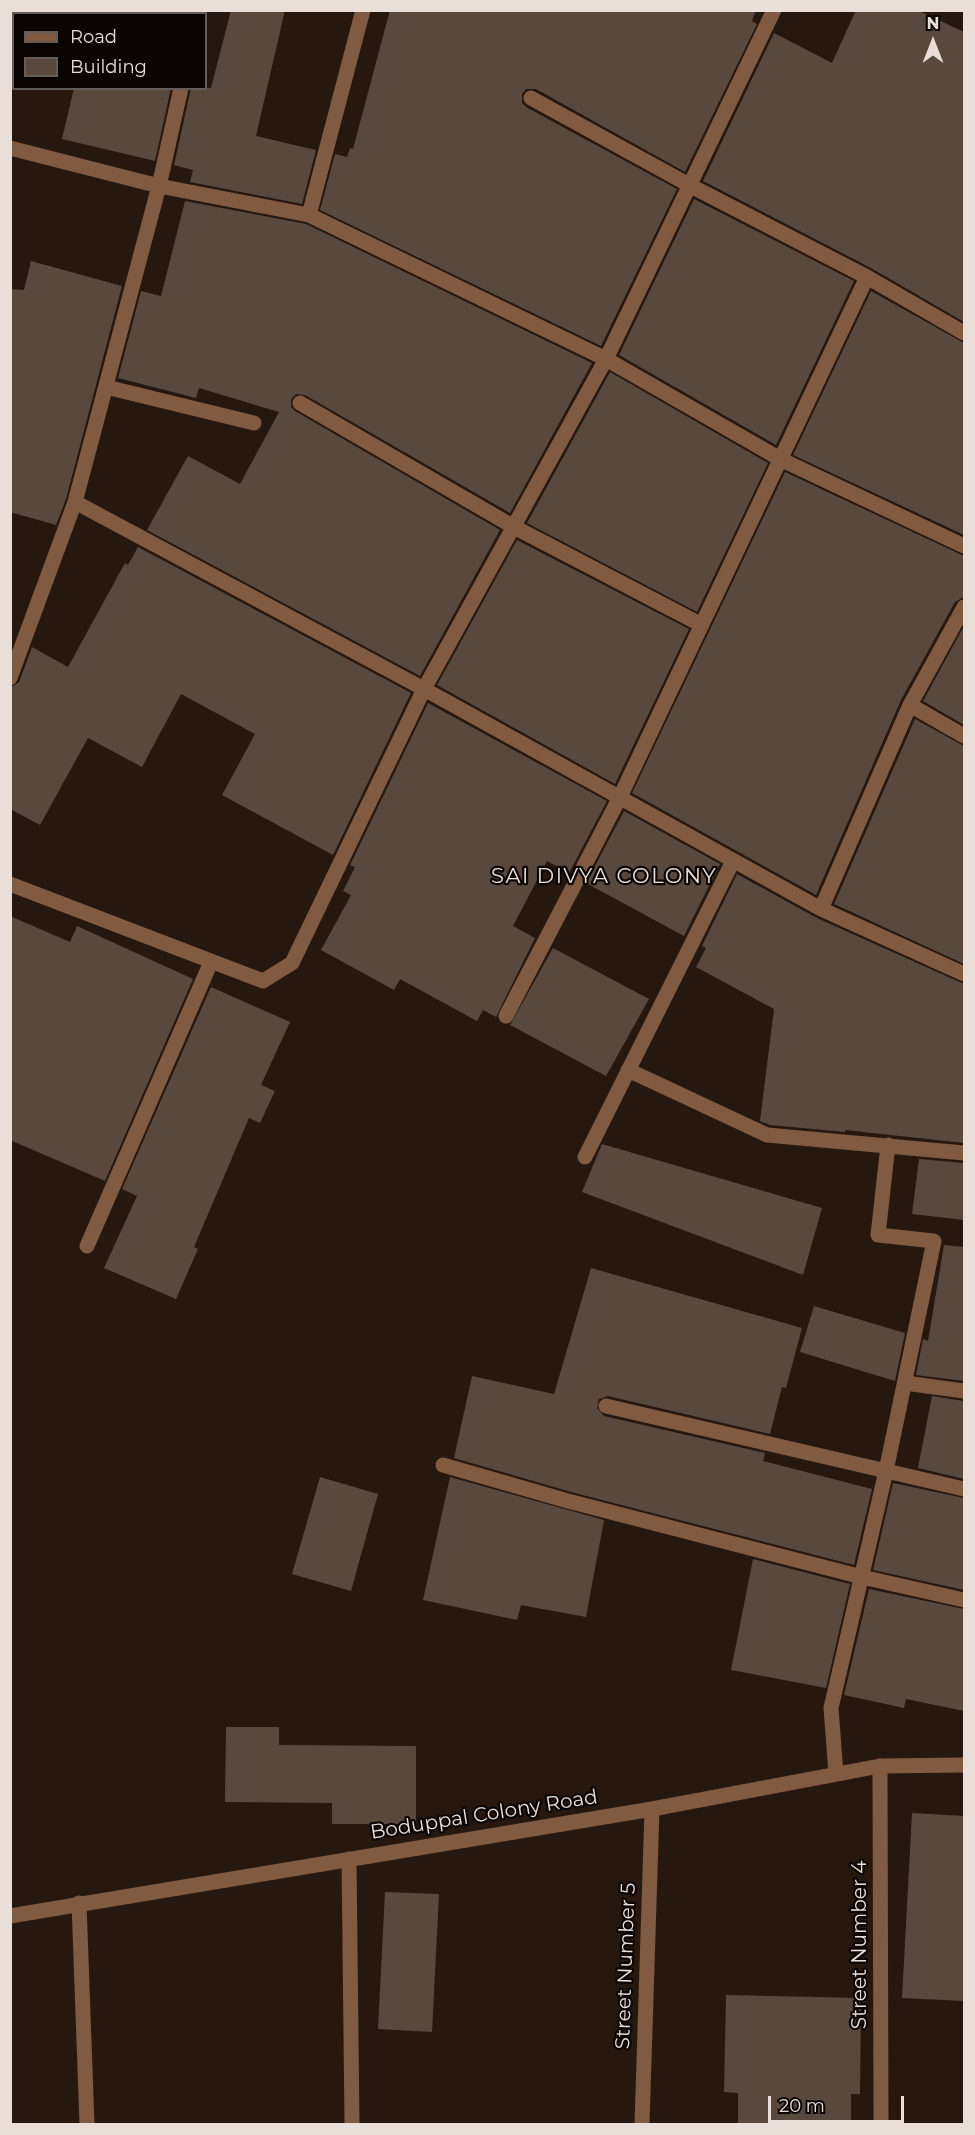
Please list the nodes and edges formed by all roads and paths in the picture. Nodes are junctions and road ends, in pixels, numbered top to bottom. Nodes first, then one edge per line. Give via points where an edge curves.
1 (363, 10) edge
2 (774, 10) edge
3 (181, 90) edge
4 (531, 98) dead end
5 (10, 148) edge
6 (159, 186) junction
7 (691, 186) junction
8 (309, 215) junction
9 (867, 277) junction
10 (964, 333) edge
11 (606, 359) junction
12 (106, 387) junction
13 (300, 403) dead end
14 (254, 423) dead end
15 (782, 459) junction
16 (75, 502) junction
17 (514, 527) junction
18 (964, 546) edge
19 (964, 607) edge
20 (700, 624) junction
21 (10, 678) edge
22 (424, 689) junction
23 (910, 705) junction
24 (964, 736) edge
25 (619, 799) junction
26 (733, 861) junction
27 (10, 884) edge
28 (821, 909) junction
29 (211, 962) junction
30 (964, 974) edge
31 (506, 1016) dead end
32 (628, 1070) junction
33 (888, 1145) junction
34 (964, 1153) edge
35 (585, 1157) dead end
36 (87, 1246) dead end
37 (905, 1383) junction
38 (964, 1391) edge
39 (606, 1406) dead end
40 (443, 1465) dead end
41 (886, 1471) junction
42 (964, 1489) edge
43 (862, 1577) junction
44 (964, 1600) edge
45 (964, 1765) edge
46 (880, 1766) junction
47 (836, 1774) junction
48 (652, 1809) junction
49 (349, 1859) junction
50 (79, 1904) junction
51 (10, 1916) edge
52 (87, 2124) edge
53 (352, 2124) edge
54 (642, 2124) edge
55 (881, 2124) edge

1 - 8 street
2 - 7 street
3 - 6 street
4 - 7 street
5 - 6 street
6 - 8 street
6 - 12 street
7 - 9 street
7 - 11 street
8 - 11 street
9 - 10 street
9 - 15 street
11 - 15 street
11 - 17 street
12 - 14 street
12 - 16 street
13 - 17 street
15 - 18 street
15 - 20 street
16 - 21 street
16 - 22 street
17 - 20 street
17 - 22 street
19 - 23 street
20 - 25 street
22 - 25 street
22 - 29 street via 292,963 262,981
23 - 24 street
23 - 28 street
25 - 26 street
25 - 31 street
26 - 28 street
26 - 32 street
27 - 29 street
28 - 30 street
29 - 36 street
32 - 33 street via 767,1135
32 - 35 street
33 - 34 street
33 - 37 street via 878,1235 934,1241
37 - 38 street
37 - 41 street
39 - 41 street
40 - 43 street
41 - 42 street
41 - 43 street
43 - 44 street
43 - 47 street via 831,1708
45 - 46 street, Boduppal Colony Road
46 - 47 street, Boduppal Colony Road
46 - 55 street, Street Number 4
47 - 48 street, Boduppal Colony Road
48 - 49 street, Boduppal Colony Road
48 - 54 street, Street Number 5
49 - 50 street, Boduppal Colony Road
49 - 53 street
50 - 51 street, Boduppal Colony Road
50 - 52 street

